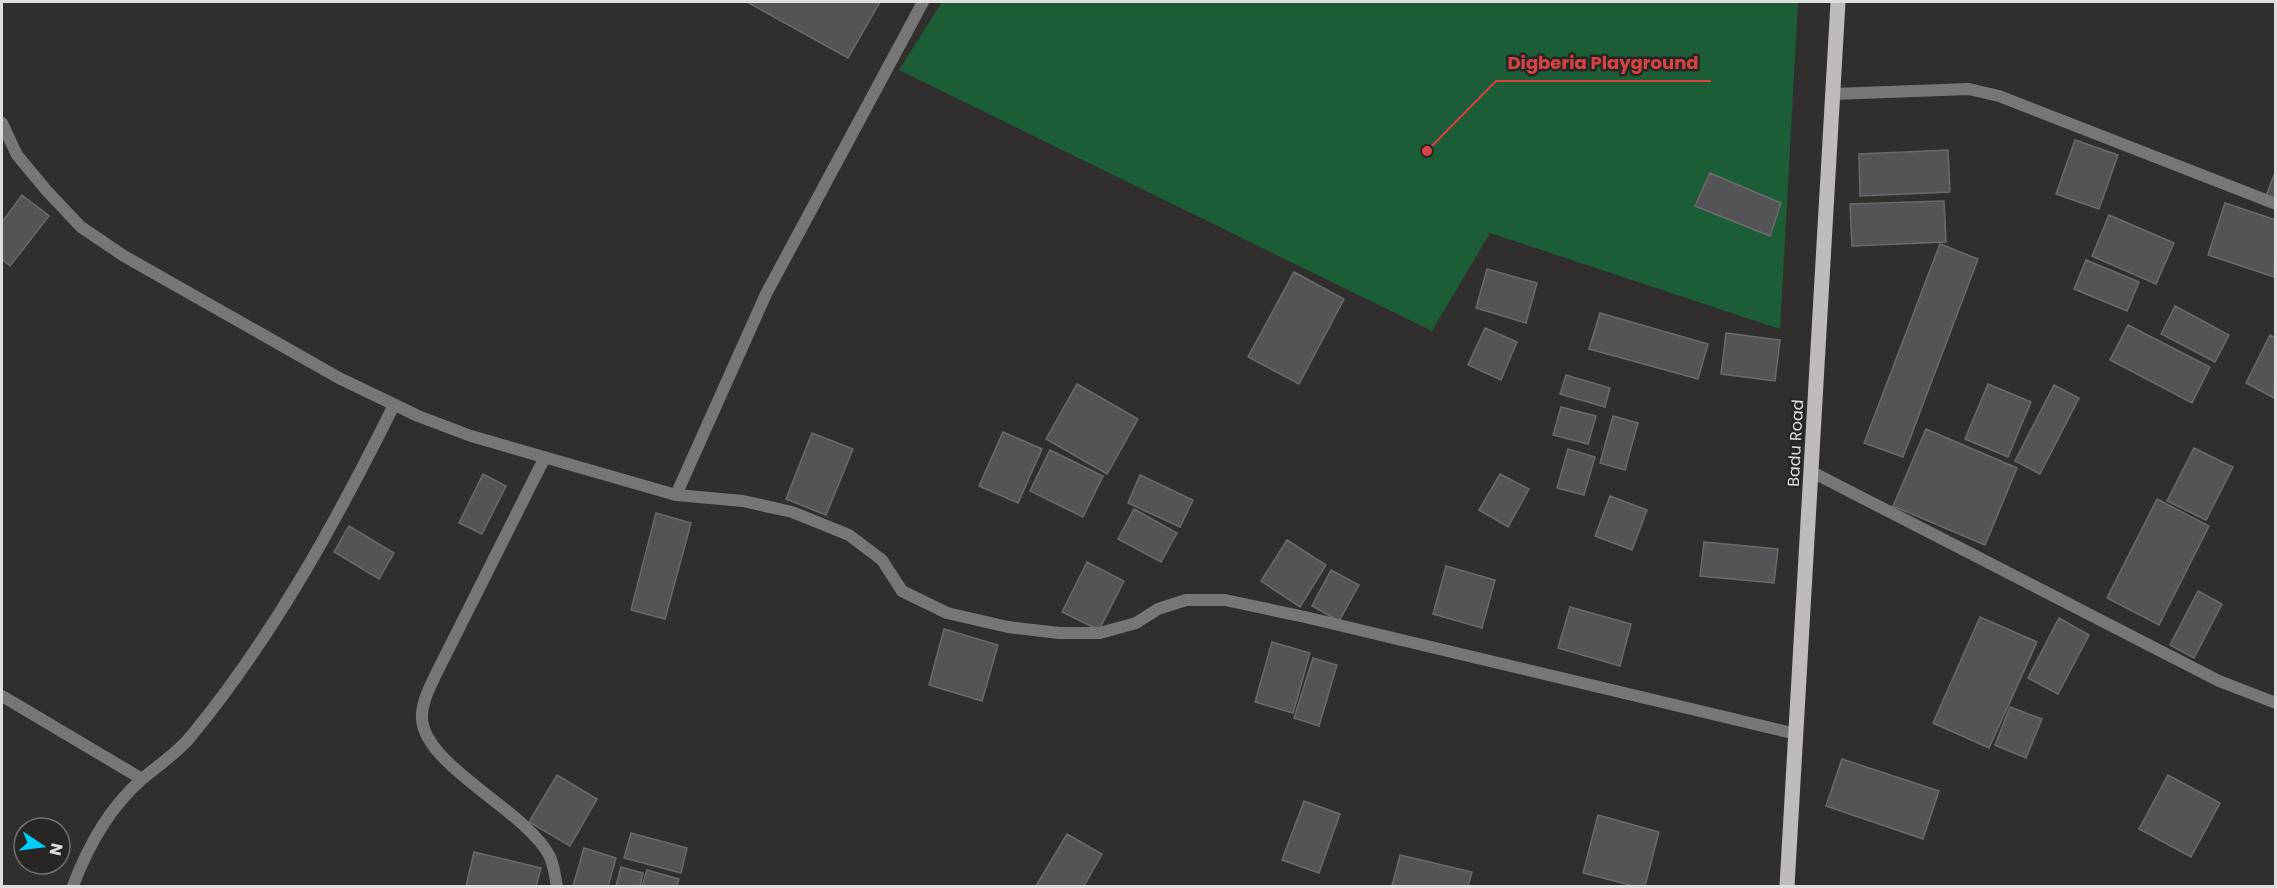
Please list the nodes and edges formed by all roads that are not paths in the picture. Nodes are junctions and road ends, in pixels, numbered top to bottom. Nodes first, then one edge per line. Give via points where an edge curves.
1 (923, 2) edge
2 (1839, 2) edge
3 (1833, 94) junction
4 (2, 123) edge
5 (2276, 204) edge
6 (394, 405) junction
7 (545, 457) junction
8 (1812, 472) junction
9 (676, 495) junction
10 (2, 696) edge
11 (2276, 703) edge
12 (1796, 734) junction
13 (142, 779) junction
14 (73, 886) edge
15 (557, 886) edge
16 (1787, 886) edge

1 - 9 street via 766,294
2 - 3 main road, Badu Road
3 - 5 street via 1969,89 2000,96
3 - 8 main road, Badu Road
4 - 6 street via 17,154 81,227 124,256
6 - 7 street via 471,436
6 - 13 street via 363,468 260,644 191,736
7 - 9 street
7 - 15 street via 435,676 423,705 422,721 429,741 442,758 533,833 550,856
8 - 11 street via 2199,672
8 - 12 main road, Badu Road
9 - 12 street via 742,501 792,512 849,535 882,560 902,591 947,613 1008,627 1100,633 1136,623 1158,609 1186,600 1225,600
10 - 13 street
12 - 16 main road, Badu Road
13 - 14 street via 119,801 95,835

